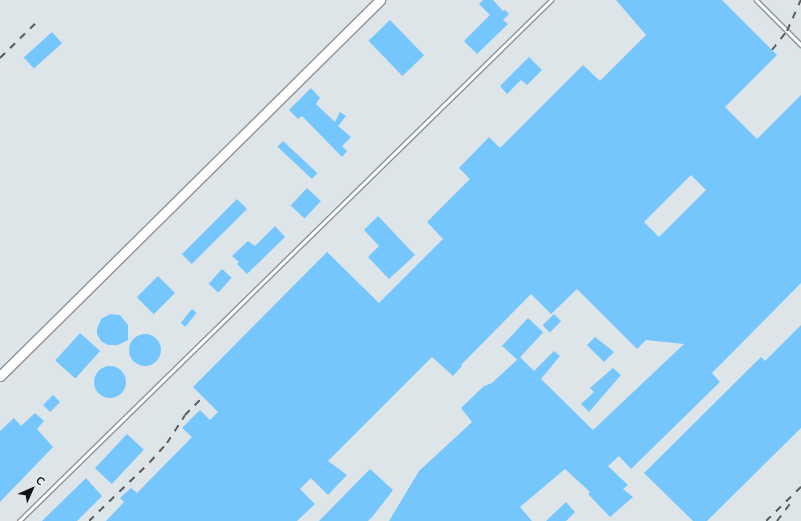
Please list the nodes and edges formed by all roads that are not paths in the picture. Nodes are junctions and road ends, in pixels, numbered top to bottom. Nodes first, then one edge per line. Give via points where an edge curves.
1 (380, 0) edge
2 (551, 0) edge
3 (756, 0) edge
4 (801, 45) edge
5 (0, 376) edge
6 (19, 521) edge

1 - 5 street
2 - 6 lane
3 - 4 lane

